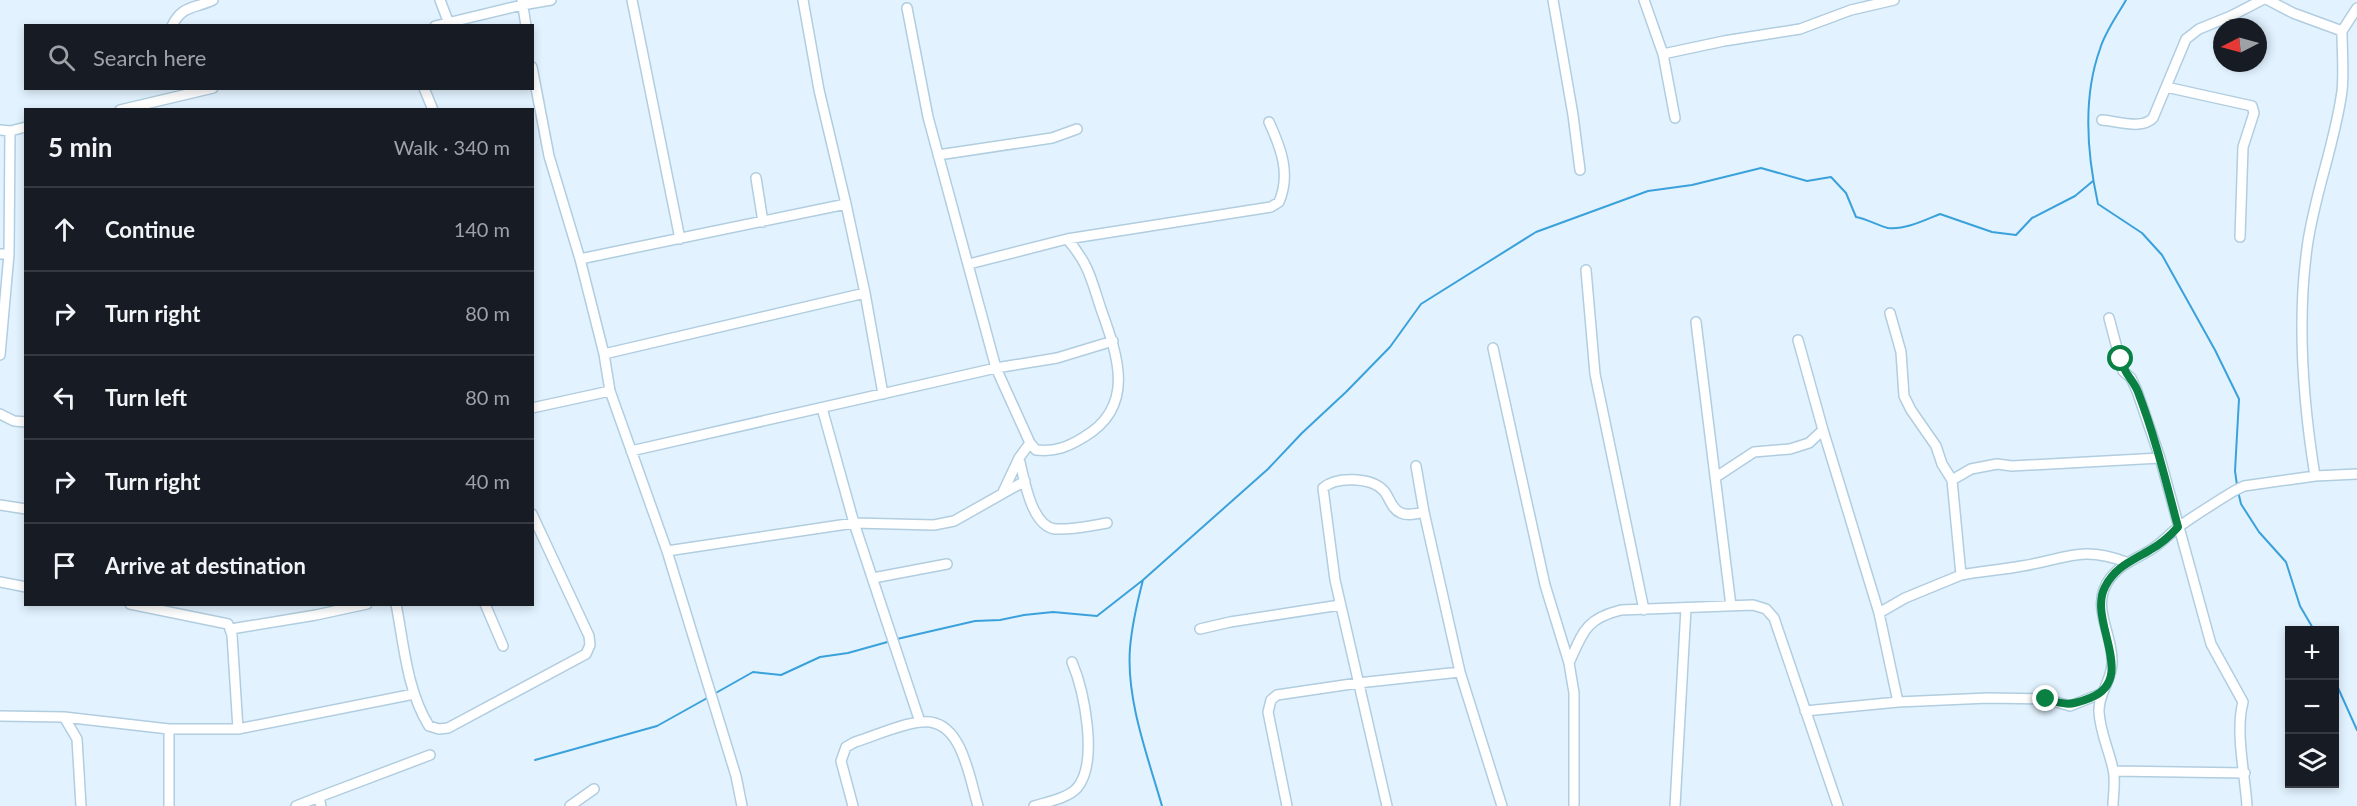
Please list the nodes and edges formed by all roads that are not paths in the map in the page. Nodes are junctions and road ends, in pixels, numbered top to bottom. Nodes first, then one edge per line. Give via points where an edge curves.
1 (213, 0) edge
2 (440, 0) edge
3 (551, 0) edge
4 (632, 0) edge
5 (803, 0) edge
6 (1553, 0) edge
7 (1644, 0) edge
8 (1894, 0) edge
9 (2262, 0) edge
10 (2268, 0) edge
11 (522, 2) edge
12 (907, 8) dead end
13 (2357, 8) edge
14 (448, 21) junction
15 (173, 24) edge
16 (440, 24) edge
17 (526, 24) edge
18 (2342, 31) junction
19 (1663, 54) junction
20 (534, 77) edge
21 (2166, 87) junction
22 (195, 90) edge
23 (425, 90) edge
24 (168, 93) edge
25 (125, 108) edge
26 (432, 108) edge
27 (1675, 118) dead end
28 (2102, 120) dead end
29 (1269, 122) dead end
30 (24, 127) edge
31 (1077, 129) dead end
32 (5, 131) edge
33 (938, 155) junction
34 (1580, 170) dead end
35 (756, 178) dead end
36 (846, 204) junction
37 (763, 222) junction
38 (2240, 237) dead end
39 (680, 239) junction
40 (1067, 239) junction
41 (5, 254) edge
42 (580, 259) junction
43 (969, 264) junction
44 (1586, 270) dead end
45 (865, 293) junction
46 (1890, 313) dead end
47 (2109, 318) dead end
48 (1696, 322) dead end
49 (1798, 340) dead end
50 (1113, 341) junction
51 (1493, 348) dead end
52 (604, 354) junction
53 (0, 355) edge
54 (996, 368) junction
55 (610, 391) junction
56 (883, 394) junction
57 (534, 408) edge
58 (822, 408) junction
59 (0, 414) edge
60 (24, 422) edge
61 (1823, 430) junction
62 (1030, 443) junction
63 (631, 451) junction
64 (1019, 458) junction
65 (2160, 458) junction
66 (1416, 466) dead end
67 (2315, 476) junction
68 (2357, 476) edge
69 (1716, 477) junction
70 (1952, 480) junction
71 (1025, 481) junction
72 (1003, 492) junction
73 (0, 505) edge
74 (24, 509) edge
75 (1424, 512) junction
76 (534, 518) edge
77 (854, 523) junction
78 (1107, 523) dead end
79 (2178, 527) junction
80 (667, 551) junction
81 (2126, 562) junction
82 (947, 564) dead end
83 (1962, 575) junction
84 (873, 578) junction
85 (0, 582) edge
86 (24, 587) edge
87 (1340, 605) junction
88 (152, 606) edge
89 (358, 606) edge
90 (396, 606) edge
91 (486, 606) edge
92 (1731, 606) junction
93 (173, 608) edge
94 (1686, 608) junction
95 (1644, 610) junction
96 (1879, 613) junction
97 (231, 629) junction
98 (1200, 630) dead end
99 (503, 646) dead end
100 (1072, 662) dead end
101 (1569, 663) junction
102 (1460, 672) junction
103 (1358, 683) junction
104 (414, 694) junction
105 (2100, 694) junction
106 (1899, 702) junction
107 (2070, 706) junction
108 (2099, 710) junction
109 (1805, 711) junction
110 (0, 716) edge
111 (64, 717) junction
112 (920, 722) junction
113 (169, 729) junction
114 (238, 729) junction
115 (430, 755) dead end
116 (2114, 771) junction
117 (2245, 772) junction
118 (594, 789) dead end
119 (320, 801) edge
120 (81, 806) edge
121 (169, 806) edge
122 (296, 806) edge
123 (570, 806) edge
124 (742, 806) edge
125 (853, 806) edge
126 (978, 806) edge
127 (1034, 806) edge
128 (1287, 806) edge
129 (1387, 806) edge
130 (1502, 806) edge
131 (1574, 806) edge
132 (1675, 806) edge
133 (1838, 806) edge
134 (2113, 806) edge
135 (2247, 806) edge

1 - 15 street via 184,9
2 - 14 street
3 - 11 street
4 - 39 street
5 - 36 street
6 - 34 street
7 - 19 street
8 - 19 street via 1851,10 1800,29
9 - 21 street via 2186,39
10 - 18 street
11 - 14 street
11 - 17 street
12 - 33 street
13 - 18 street
14 - 16 street
18 - 67 street via 2342,90 2307,245 2302,288
19 - 27 street
20 - 42 street via 549,156
21 - 28 street via 2148,123
21 - 38 street via 2252,106 2254,113 2243,147
22 - 24 street
23 - 26 street
24 - 25 street
29 - 40 street via 1280,144 1285,181 1279,202 1271,207
30 - 32 street
31 - 33 street via 1052,138
32 - 41 street
33 - 43 street
35 - 37 street
36 - 37 street
36 - 45 street
37 - 39 street
39 - 42 street
40 - 43 street
40 - 50 street via 1088,267
41 - 53 street
42 - 52 street
43 - 54 street
44 - 95 street via 1595,374
45 - 52 street
45 - 56 street
46 - 70 street via 1901,352 1904,396
47 - 65 street via 2123,371 2138,391
48 - 69 street
49 - 61 street
50 - 54 street via 1057,358
50 - 62 street via 1120,376 1118,394 1108,415 1089,434 1069,446 1051,452 1036,450
51 - 101 street via 1545,585
52 - 55 street
54 - 56 street
54 - 62 street
55 - 57 street
55 - 63 street
56 - 58 street
58 - 63 street
58 - 77 street
59 - 60 street via 14,422
61 - 69 street via 1809,443 1754,452
61 - 96 street
62 - 64 street
63 - 80 street
64 - 71 street
64 - 72 street
65 - 70 street via 1997,464 1971,469
65 - 79 street
66 - 75 street
67 - 68 street
67 - 79 street via 2244,486
69 - 92 street
70 - 83 street
71 - 72 street
71 - 78 street via 1036,515 1045,525 1066,529
72 - 77 street via 954,521 934,525
73 - 74 street
75 - 87 street via 1399,512 1383,490 1362,480 1327,484 1323,488
75 - 102 street
76 - 104 street via 590,636 586,654 448,728 429,726
77 - 80 street
77 - 84 street
79 - 81 street via 2150,550
79 - 117 street via 2211,644 2243,702 2240,713
80 - 124 street
81 - 83 street via 2096,553 2079,553
81 - 105 street via 2111,576 2100,599 2112,664
82 - 84 street
83 - 96 street
84 - 112 street
85 - 86 street
87 - 98 street
87 - 103 street
88 - 93 street
89 - 97 street
90 - 104 street
91 - 99 street
92 - 94 street
92 - 109 street via 1753,605 1766,609 1774,618
93 - 97 street via 228,624
94 - 95 street
94 - 132 street
95 - 101 street via 1621,610 1594,621 1583,631
96 - 106 street
97 - 114 street
100 - 127 street via 1085,716 1088,765 1076,789
101 - 131 street via 1574,693
102 - 103 street
102 - 130 street
103 - 128 street via 1277,695 1271,700 1268,711
103 - 129 street
104 - 114 street
105 - 107 street
105 - 108 street
106 - 107 street via 2017,697
106 - 109 street
107 - 108 street via 2085,704
108 - 116 street
109 - 133 street
110 - 111 street
111 - 113 street
111 - 120 street via 77,739
112 - 125 street via 846,747 841,761
112 - 126 street via 933,722 948,729 959,746
113 - 114 street
113 - 121 street
115 - 119 street
116 - 117 street
116 - 134 street
117 - 135 street
118 - 123 street
119 - 122 street

